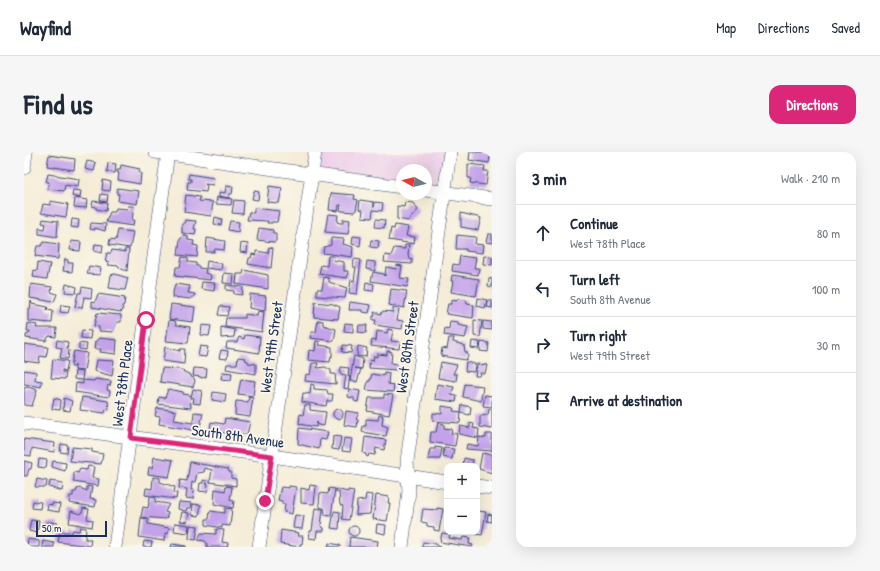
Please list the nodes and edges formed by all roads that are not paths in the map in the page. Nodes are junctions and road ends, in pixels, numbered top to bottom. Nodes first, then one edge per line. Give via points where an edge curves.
1 (26, 152) edge
2 (155, 152) edge
3 (315, 152) edge
4 (450, 152) edge
5 (168, 153) edge
6 (24, 168) edge
7 (312, 175) junction
8 (396, 186) edge
9 (432, 191) edge
10 (444, 192) junction
11 (492, 199) edge
12 (24, 423) edge
13 (131, 438) junction
14 (272, 456) junction
15 (409, 477) junction
16 (444, 482) edge
17 (480, 486) edge
18 (492, 488) edge
19 (115, 547) edge
20 (259, 547) edge
21 (402, 547) edge

1 - 6 street
2 - 5 street
3 - 7 street, West 79th Street
4 - 10 street, West 80th Street
5 - 7 street
5 - 13 street, West 78th Place
7 - 8 street
7 - 14 street, West 79th Street
9 - 10 street
10 - 11 street
10 - 15 street, West 80th Street via 407,461
12 - 13 street, South 8th Avenue
13 - 14 street, South 8th Avenue
13 - 19 street, West 78th Place
14 - 15 street, South 8th Avenue
14 - 20 street, West 79th Street
15 - 16 street, South 8th Avenue
15 - 21 street, West 80th Street
17 - 18 street

